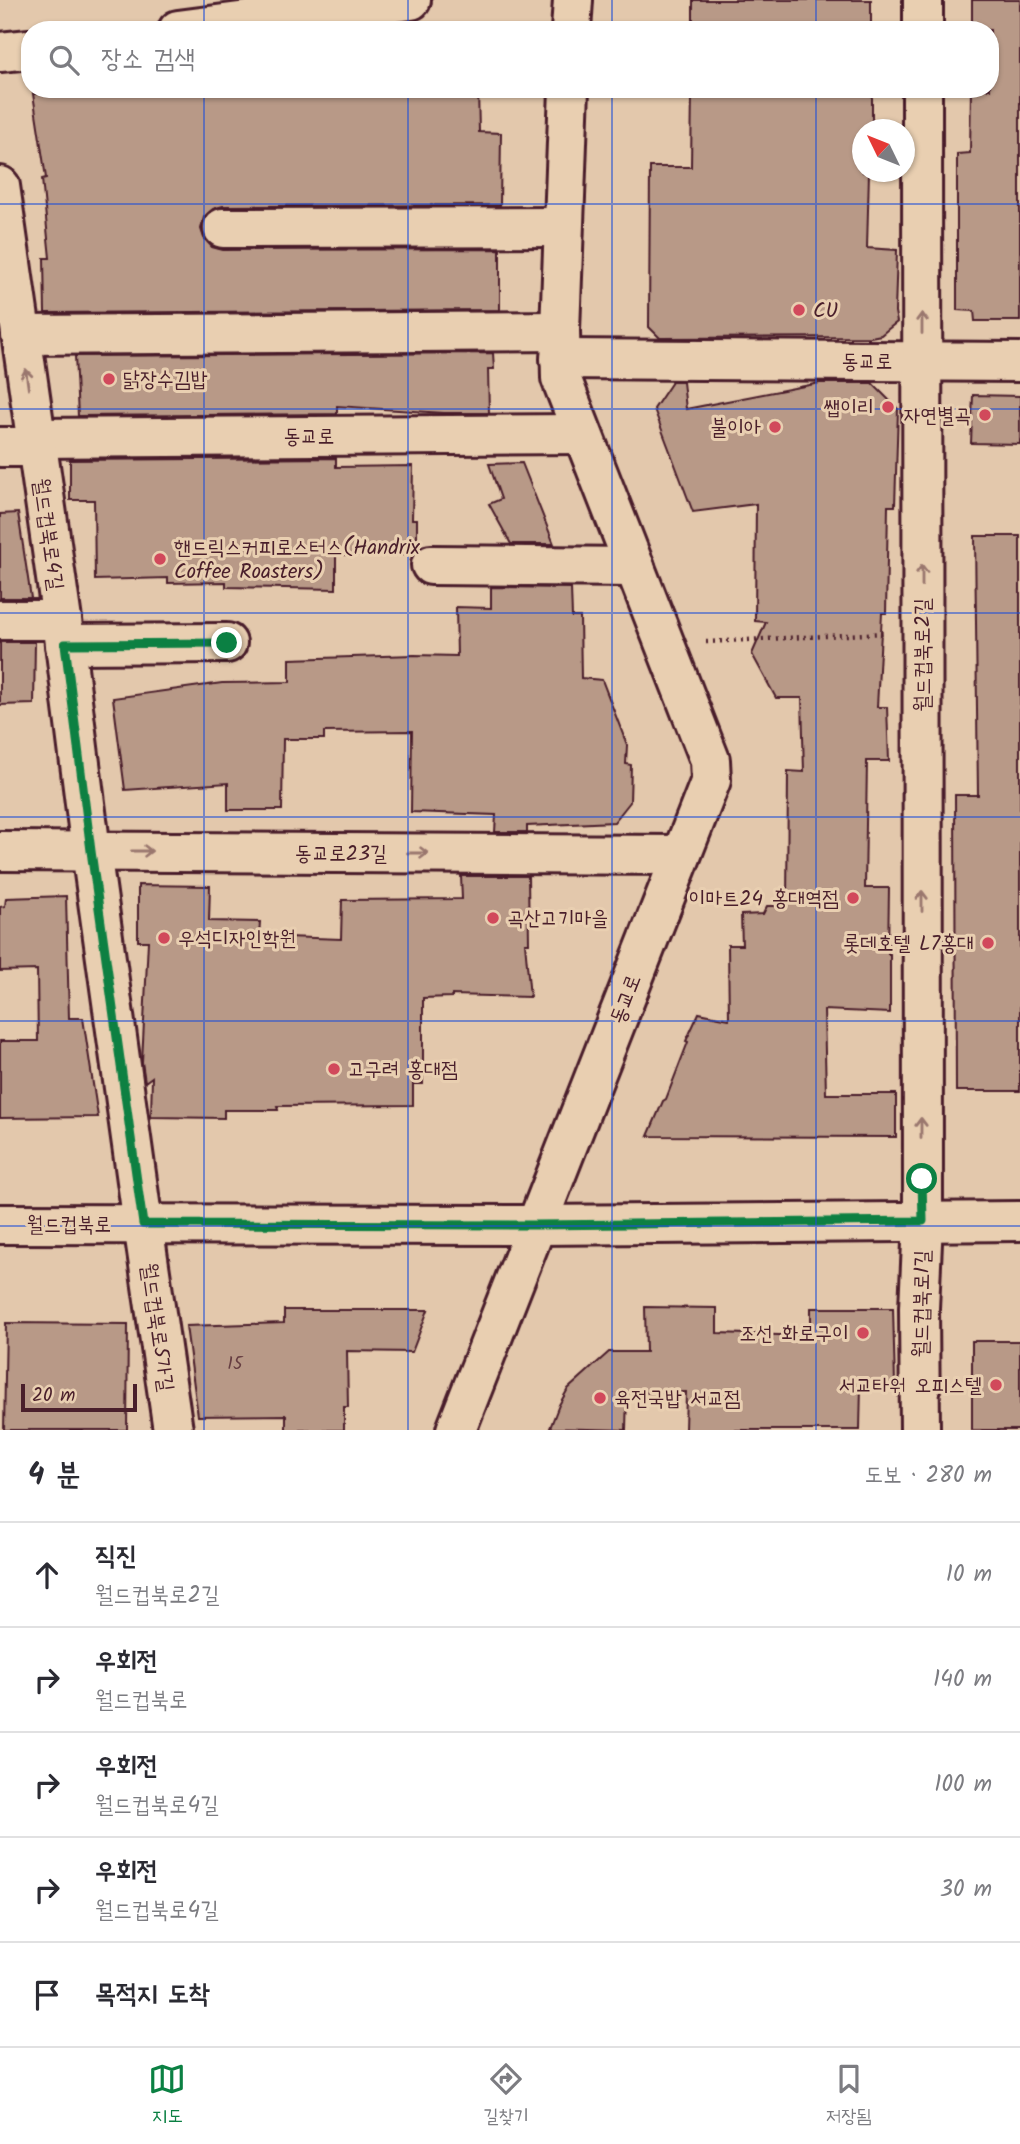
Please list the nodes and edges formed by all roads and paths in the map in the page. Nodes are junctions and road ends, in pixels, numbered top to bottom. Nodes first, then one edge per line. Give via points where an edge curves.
1 (411, 0) edge
2 (573, 0) edge
3 (923, 0) edge
4 (248, 21) edge
5 (572, 21) edge
6 (922, 21) edge
7 (21, 50) edge
8 (0, 52) edge
9 (569, 98) edge
10 (922, 98) edge
11 (0, 186) edge
12 (563, 227) junction
13 (223, 228) dead end
14 (21, 335) junction
15 (560, 345) junction
16 (922, 361) junction
17 (1020, 362) edge
18 (582, 434) junction
19 (24, 444) edge
20 (431, 565) dead end
21 (635, 567) junction
22 (0, 620) edge
23 (922, 631) junction
24 (64, 632) junction
25 (227, 643) dead end
26 (666, 644) junction
27 (0, 851) edge
28 (91, 851) junction
29 (681, 855) junction
30 (923, 1221) junction
31 (1020, 1222) edge
32 (0, 1224) edge
33 (143, 1224) junction
34 (537, 1225) junction
35 (173, 1430) edge
36 (456, 1430) edge
37 (920, 1430) edge

1 - 4 street
2 - 5 street
3 - 6 street
7 - 8 street
9 - 12 street, 동교로
16 -> 10 street, 월드컵북로2길
11 - 14 street, 월드컵북로4길
12 - 13 street
12 - 15 street, 동교로
14 - 15 street, 동교로
19 -> 14 street, 월드컵북로4길
15 - 16 street, 동교로
15 - 18 street, 동교로 via 561,379
16 - 17 street, 동교로
23 -> 16 street, 월드컵북로2길
18 - 19 street, 동교로
18 - 21 street, 동교로
19 - 24 street, 월드컵북로4길
20 - 21 street
21 - 26 street, 동교로
22 - 24 street, 월드컵북로4길
23 - 26 path
30 -> 23 street, 월드컵북로2길
24 - 25 street, 월드컵북로4길
24 - 28 street, 월드컵북로4길
26 - 29 street, 동교로 via 710,760 711,780
27 - 28 street, 동교로23길
28 -> 29 street, 동교로23길
28 - 33 street, 월드컵북로4길
29 - 34 street, 동교로
30 - 31 street, 월드컵북로
30 - 34 street, 월드컵북로
30 - 37 street, 월드컵북로1길
32 - 33 street, 월드컵북로
33 - 34 street, 월드컵북로
33 - 35 street, 월드컵북로5가길
34 - 36 street, 동교로

